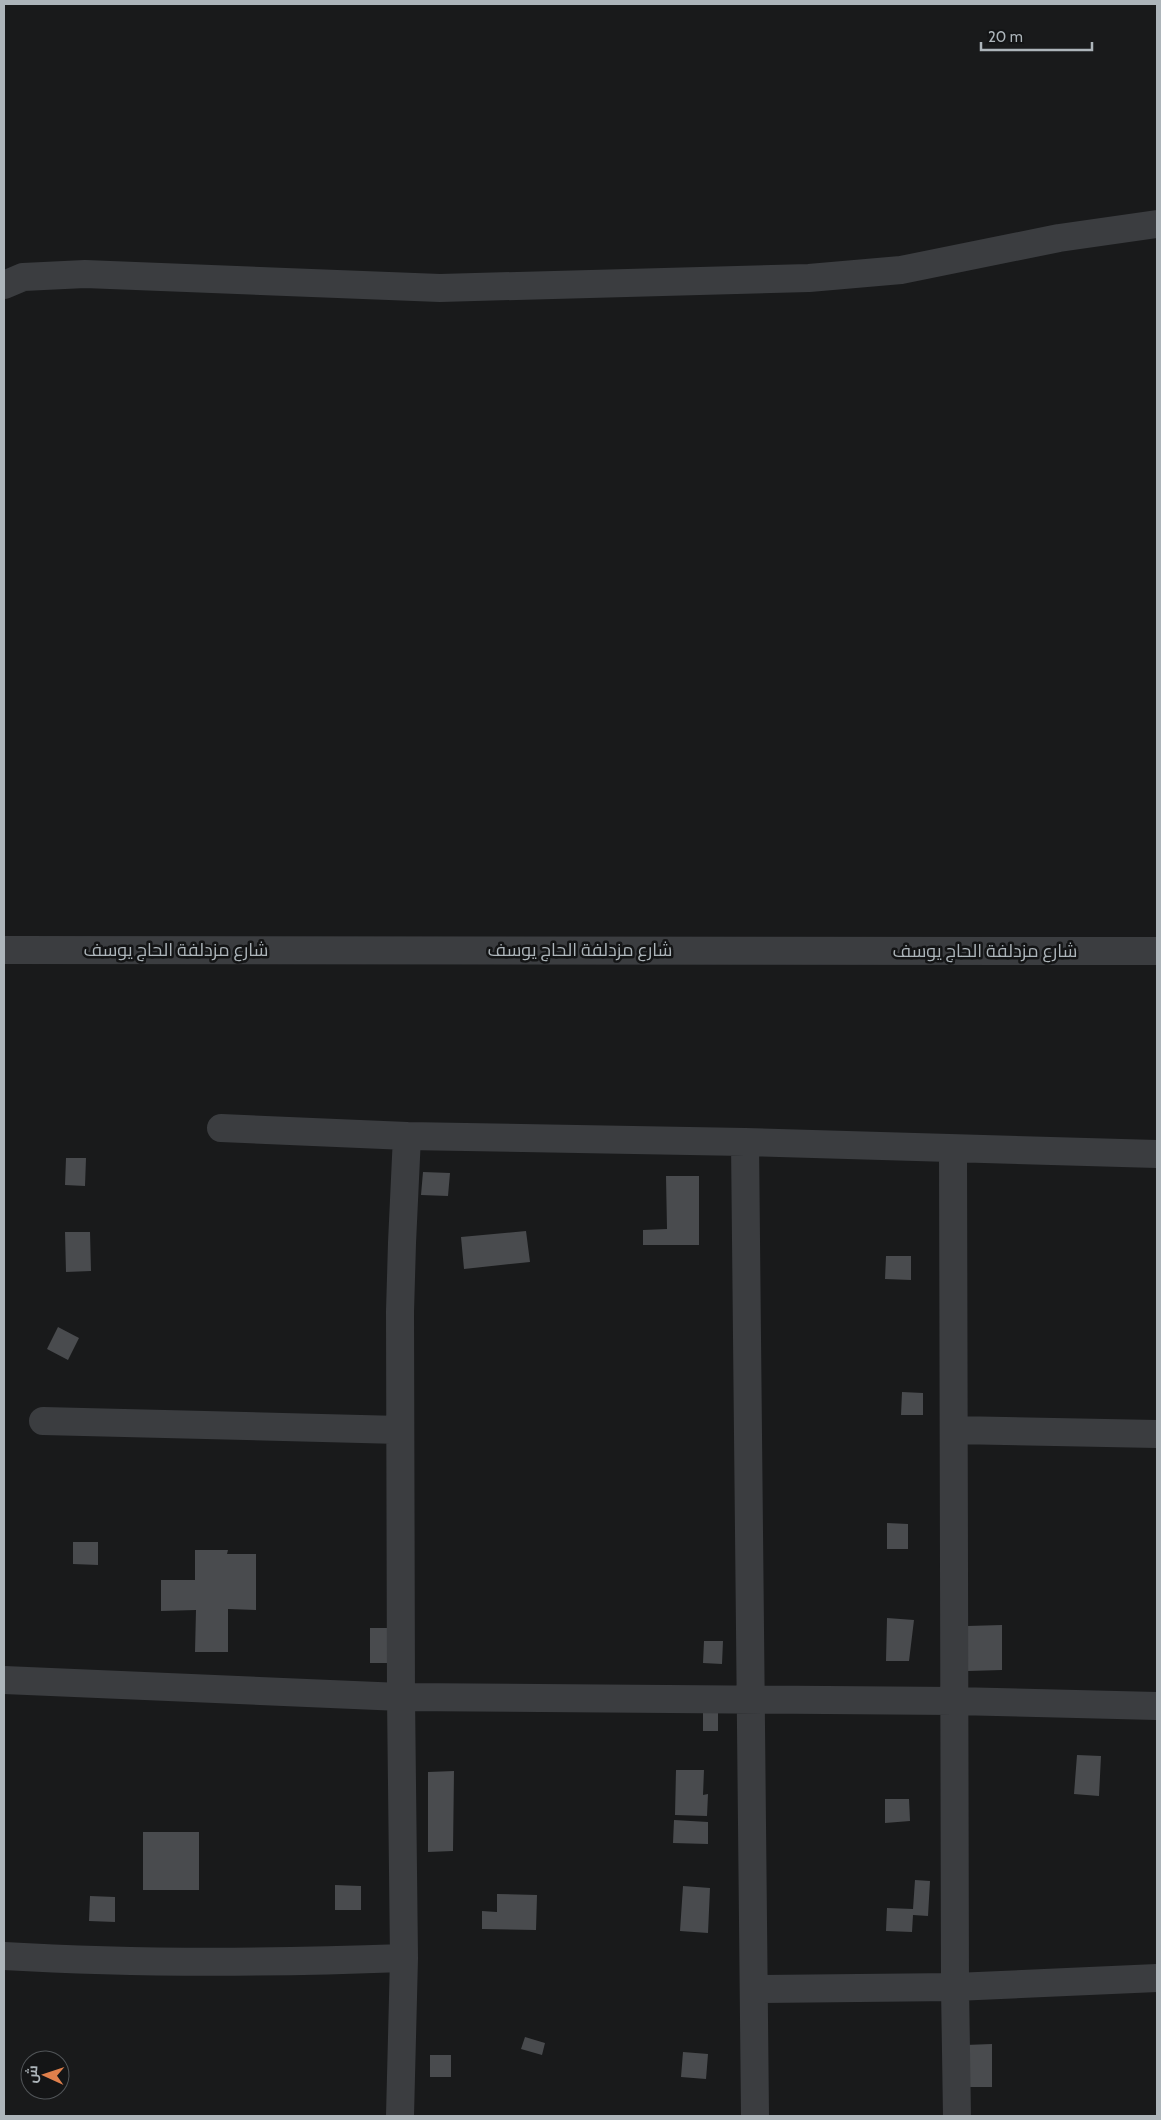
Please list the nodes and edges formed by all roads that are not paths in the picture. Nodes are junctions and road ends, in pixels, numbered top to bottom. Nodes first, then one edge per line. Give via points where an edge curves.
1 (1157, 224) edge
2 (4, 285) edge
3 (4, 950) edge
4 (1157, 951) edge
5 (221, 1128) dead end
6 (407, 1136) junction
7 (745, 1142) junction
8 (953, 1150) junction
9 (1157, 1154) edge
10 (43, 1421) dead end
11 (400, 1430) junction
12 (954, 1430) junction
13 (1157, 1434) edge
14 (4, 1680) edge
15 (401, 1697) junction
16 (751, 1699) junction
17 (954, 1701) junction
18 (1157, 1706) edge
19 (4, 1956) edge
20 (404, 1958) junction
21 (1157, 1978) edge
22 (955, 1987) junction
23 (754, 1989) junction
24 (400, 2116) edge
25 (755, 2116) edge
26 (957, 2116) edge

1 - 2 street via 1059,238 901,270 809,278 440,288 85,274 23,277
3 - 4 street, شارع مزدلفة الحاج يوسف
5 - 6 street
6 - 7 street
6 - 11 street
7 - 8 street
7 - 16 street
8 - 9 street
8 - 12 street
10 - 11 street
11 - 15 street
12 - 13 street
12 - 17 street
14 - 15 street
15 - 16 street
15 - 20 street
16 - 17 street
16 - 23 street
17 - 18 street
17 - 22 street
19 - 20 street via 62,1960 216,1961
20 - 24 street
21 - 22 street
22 - 23 street
22 - 26 street
23 - 25 street

